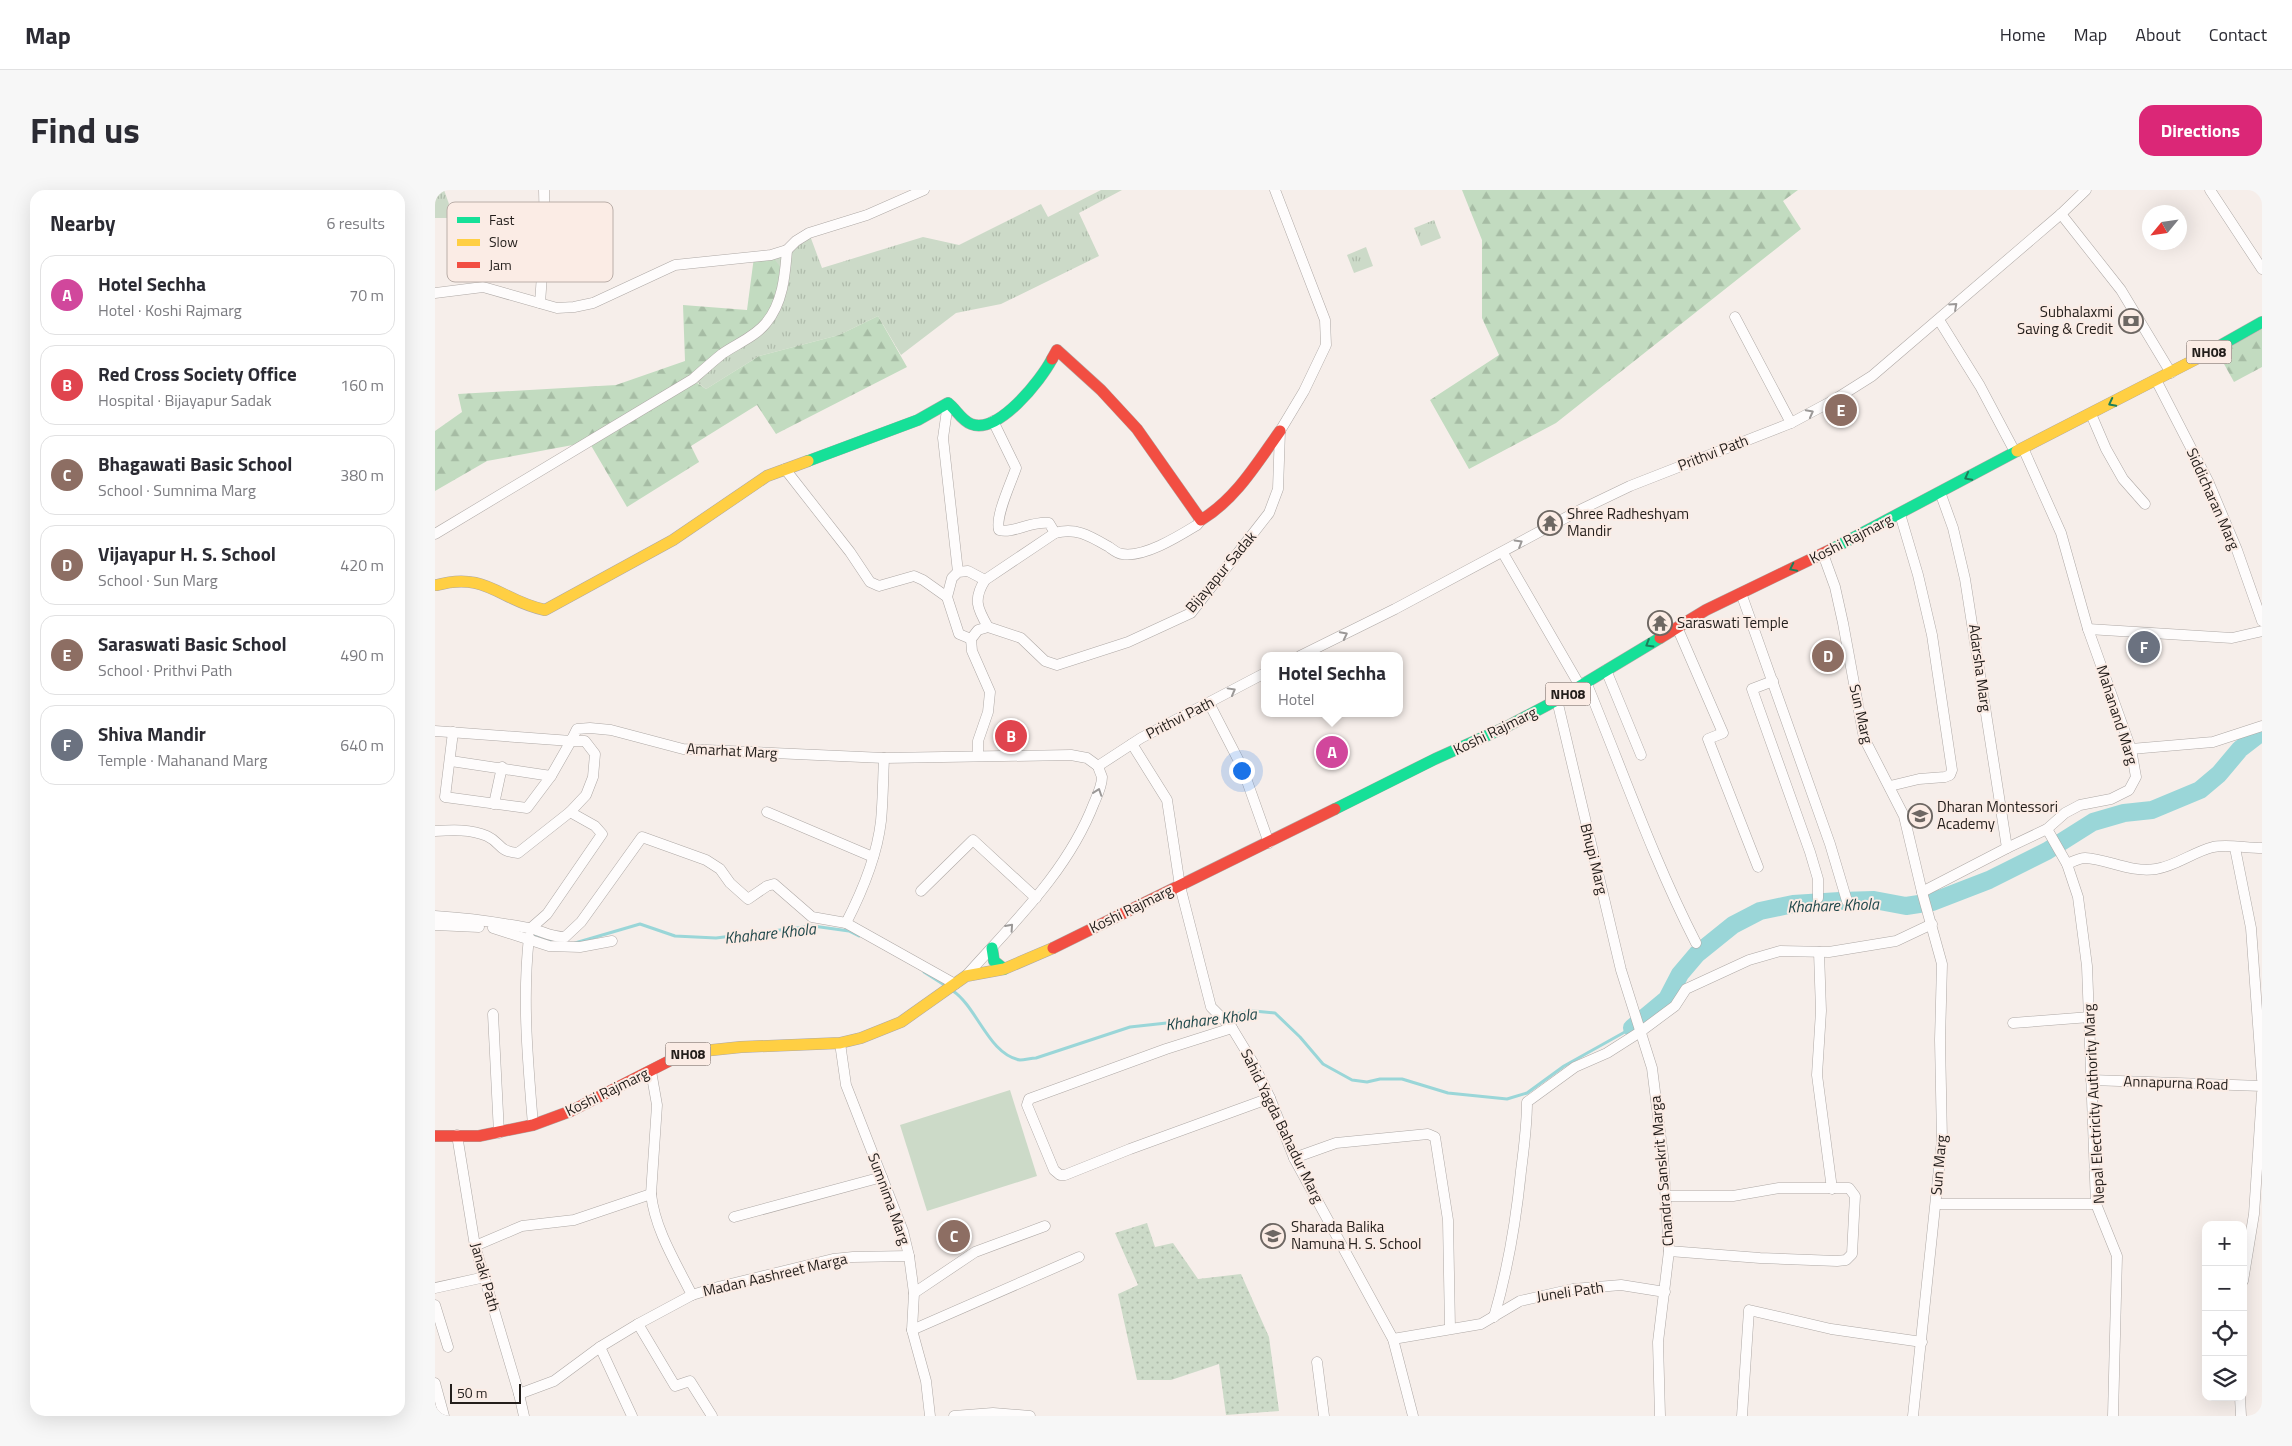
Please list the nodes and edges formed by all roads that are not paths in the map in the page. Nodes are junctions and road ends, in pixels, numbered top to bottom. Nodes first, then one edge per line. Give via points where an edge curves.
1 (924, 190) edge
2 (1275, 190) edge
3 (2086, 190) edge
4 (2210, 190) edge
5 (2061, 214) junction
6 (787, 250) junction
7 (2262, 269) edge
8 (542, 282) edge
9 (435, 293) edge
10 (540, 303) junction
11 (1735, 317) dead end
12 (1939, 320) junction
13 (2262, 322) edge
14 (2171, 373) junction
15 (2156, 380) junction
16 (948, 403) junction
17 (2091, 414) junction
18 (993, 421) junction
19 (1791, 423) junction
20 (1280, 432) junction
21 (2019, 450) junction
22 (785, 469) junction
23 (1940, 492) junction
24 (2145, 504) dead end
25 (1899, 514) junction
26 (1201, 520) junction
27 (1055, 533) junction
28 (435, 534) edge
29 (1503, 552) junction
30 (1823, 554) junction
31 (958, 572) junction
32 (985, 580) junction
33 (437, 585) dead end
34 (1741, 593) junction
35 (947, 597) junction
36 (2262, 621) edge
37 (988, 626) junction
38 (1677, 626) junction
39 (2088, 629) junction
40 (2262, 631) edge
41 (971, 640) junction
42 (1308, 652) edge
43 (1606, 670) junction
44 (1261, 675) edge
45 (1773, 681) junction
46 (1583, 684) junction
47 (1557, 700) junction
48 (1209, 703) junction
49 (2262, 726) edge
50 (435, 731) edge
51 (453, 732) junction
52 (571, 741) junction
53 (1132, 744) junction
54 (2131, 749) junction
55 (1641, 755) dead end
56 (978, 756) junction
57 (884, 758) junction
58 (451, 761) junction
59 (1098, 766) junction
60 (502, 768) junction
61 (551, 776) junction
62 (1890, 786) junction
63 (494, 804) junction
64 (570, 812) junction
65 (767, 812) dead end
66 (2047, 829) junction
67 (435, 831) edge
68 (1269, 843) junction
69 (2007, 848) junction
70 (2235, 848) junction
71 (2262, 848) edge
72 (873, 857) junction
73 (2067, 864) junction
74 (1759, 867) dead end
75 (1180, 886) junction
76 (921, 891) dead end
77 (1923, 895) junction
78 (1036, 898) junction
79 (1818, 898) dead end
80 (1847, 901) dead end
81 (435, 916) edge
82 (1930, 919) junction
83 (846, 923) junction
84 (435, 925) edge
85 (529, 936) junction
86 (613, 941) dead end
87 (1696, 943) dead end
88 (992, 948) junction
89 (1819, 952) junction
90 (1004, 970) junction
91 (966, 976) junction
92 (951, 987) junction
93 (493, 1014) dead end
94 (2090, 1017) junction
95 (1635, 1018) joint
96 (2013, 1023) dead end
97 (1230, 1026) junction
98 (1640, 1032) junction
99 (840, 1043) junction
100 (651, 1071) junction
101 (2262, 1079) edge
102 (2091, 1080) junction
103 (2262, 1086) edge
104 (2262, 1093) edge
105 (1270, 1098) junction
106 (533, 1125) junction
107 (499, 1133) junction
108 (457, 1135) junction
109 (435, 1136) edge
110 (1294, 1158) junction
111 (882, 1177) junction
112 (1832, 1189) junction
113 (651, 1194) junction
114 (1666, 1196) junction
115 (1935, 1204) junction
116 (2096, 1204) junction
117 (734, 1217) dead end
118 (1045, 1226) dead end
119 (475, 1246) junction
120 (1669, 1251) junction
121 (909, 1256) junction
122 (1079, 1257) dead end
123 (2245, 1266) edge
124 (485, 1277) junction
125 (435, 1288) edge
126 (1665, 1292) junction
127 (914, 1293) junction
128 (692, 1295) junction
129 (435, 1305) edge
130 (1494, 1317) junction
131 (638, 1324) junction
132 (1450, 1328) junction
133 (912, 1330) junction
134 (1393, 1339) junction
135 (1922, 1342) junction
136 (448, 1347) dead end
137 (600, 1347) junction
138 (1317, 1362) dead end
139 (435, 1384) edge
140 (519, 1394) junction
141 (2240, 1401) edge
142 (444, 1416) edge
143 (524, 1416) edge
144 (632, 1416) edge
145 (712, 1416) edge
146 (931, 1416) edge
147 (954, 1416) edge
148 (1030, 1416) edge
149 (1324, 1416) edge
150 (1413, 1416) edge
151 (1660, 1416) edge
152 (1742, 1416) edge
153 (1913, 1416) edge
154 (2113, 1416) edge
155 (2241, 1416) edge

1 - 6 street via 867,215 809,233
2 - 20 street, Bijayapur Sadak via 1325,320 1326,345
3 - 5 street, Prithvi Path
4 - 7 street
12 -> 5 street, Prithvi Path
5 - 14 street via 2121,290
6 - 10 street via 771,255 675,265 575,307 557,308
6 - 28 street via 780,298 766,323 744,341 722,354 693,380
8 - 10 street
9 - 10 street via 483,287
11 - 19 street
19 -> 12 street, Prithvi Path via 1872,376
12 - 21 street, Mahanand Marg
13 - 14 main road, Koshi Rajmarg / NH08
14 - 15 main road, Koshi Rajmarg / NH08
15 -> 17 main road, Koshi Rajmarg / NH08
15 - 36 street, Siddicharan Marg via 2208,481
16 - 18 main road via 967,423 975,426
16 - 22 main road via 919,420
16 - 31 street via 943,438
17 - 21 main road, Koshi Rajmarg / NH08
17 - 24 street via 2123,479
18 - 26 main road via 1042,377 1057,350 1137,429
18 - 27 street via 1016,468 997,524 999,530 1012,530 1037,522 1049,523
29 -> 19 street, Prithvi Path via 1631,486
20 - 26 main road via 1233,493 1213,514
20 - 37 street, Bijayapur Sadak via 1278,489 1269,513 1191,613 1128,642 1057,665 1045,661 1021,638
21 -> 23 main road, Koshi Rajmarg / NH08
21 - 39 street, Mahanand Marg via 2061,533
22 - 33 main road via 767,476 673,540 545,610 533,608 478,583 460,580
22 - 35 street via 870,582 879,586 914,576
23 - 25 main road, Koshi Rajmarg / NH08
23 - 69 street, Adarsha Marg via 1953,528 1965,579
25 - 30 main road, Koshi Rajmarg / NH08
25 - 62 street via 1932,635 1952,770 1945,777
26 - 27 street via 1161,545 1122,554 1090,536 1069,529
27 - 32 street
42 -> 29 street, Prithvi Path
29 - 46 street
30 -> 34 main road, Koshi Rajmarg / NH08
30 - 62 street, Sun Marg via 1835,587 1864,738
31 - 32 street via 968,571
31 - 35 street via 952,578
32 - 37 street via 977,592 978,610
34 - 38 main road, Koshi Rajmarg / NH08
34 - 45 street
35 - 41 street via 959,634
37 - 41 street via 978,630
38 -> 43 main road, Koshi Rajmarg / NH08
38 - 74 street via 1723,733 1708,739
39 - 40 street via 2232,638
39 - 54 street, Mahanand Marg
41 - 56 street via 972,651 990,692 988,712 978,741
43 - 46 main road, Koshi Rajmarg / NH08
43 - 55 street
48 -> 44 street, Prithvi Path
45 - 79 street via 1751,689 1810,852 1818,879
45 - 80 street
46 - 47 main road, Koshi Rajmarg / NH08
46 - 87 street via 1678,909
47 - 68 main road, Koshi Rajmarg / NH08
47 - 95 street, Bhupi Marg
48 - 53 street, Prithvi Path
48 - 68 street via 1242,767
49 - 54 street via 2213,742
50 - 51 street
51 - 52 street
51 - 58 street
52 - 57 street, Amarhat Marg via 577,729 590,728 611,730 683,749
52 - 61 street
52 - 64 street via 585,741 595,754 593,777 586,795
53 - 59 street, Prithvi Path
53 - 75 street via 1167,800
54 - 66 street, Mahanand Marg via 2136,777 2129,790 2111,799 2080,805
56 - 57 street, Amarhat Marg
56 - 59 street via 1071,755 1087,758
57 - 72 street via 881,822
58 - 60 street
58 - 63 street via 445,797
78 -> 59 street via 1063,864 1091,810 1102,778
60 - 61 street
60 - 63 street
61 - 63 street via 527,808
62 - 77 street, Sun Marg via 1904,816
64 - 67 street via 518,854 504,852 488,836 459,830
64 - 85 street via 595,826 602,834
65 - 72 street
66 - 69 street, Mahanand Marg
66 - 73 street, Nepal Electricity Authority Marg
68 - 75 main road, Koshi Rajmarg / NH08
69 - 77 street, Mahanand Marg
70 - 71 street
70 - 73 street via 2224,845 2211,848 2157,869 2125,867 2083,858
70 - 101 street via 2251,928
72 - 83 street
73 - 94 street, Nepal Electricity Authority Marg via 2078,897
75 - 90 main road, Koshi Rajmarg / NH08
75 - 97 street, Sahid Yagda Bahadur Marg via 1206,995 1217,1015
76 - 78 street via 973,840
77 - 82 street, Sun Marg
88 -> 78 street
81 - 85 street via 463,918
82 - 89 street via 1896,940
82 - 115 street, Sun Marg via 1942,964 1940,1040 1943,1109
83 - 85 street via 812,917 774,884 748,899 720,869 706,860 642,837 581,922 565,937
83 - 92 street
84 - 85 street via 467,925
85 - 86 street via 549,946 580,947
85 - 106 street via 525,1030
88 - 90 main road via 993,960
88 - 91 street
89 - 98 street via 1780,951 1749,960 1686,989 1675,1006
89 - 112 street via 1821,1011 1817,1075
90 - 91 main road, Koshi Rajmarg / NH08
91 - 92 main road, Koshi Rajmarg / NH08
92 - 99 main road, Koshi Rajmarg / NH08 via 882,1032
93 - 107 street
94 - 96 street
94 - 102 street, Nepal Electricity Authority Marg
95 - 98 street, Chandra Sanskrit Marga
97 - 105 street, Sahid Yagda Bahadur Marg via 1253,1061
97 - 105 street via 1029,1099 1027,1105 1055,1170 1065,1175
98 - 114 street, Chandra Sanskrit Marga via 1652,1068
98 - 130 street via 1607,1054 1575,1067 1527,1102 1516,1218
99 - 100 main road, Koshi Rajmarg / NH08 via 693,1052
99 - 111 street, Sumnima Marg via 847,1085
100 - 106 main road, Koshi Rajmarg / NH08 via 571,1111
100 - 113 street via 657,1105
102 - 103 street, Annapurna Road
102 - 116 street, Nepal Electricity Authority Marg
104 - 123 street via 2254,1214
105 - 110 street, Sahid Yagda Bahadur Marg
106 - 107 main road, Koshi Rajmarg / NH08
107 - 108 main road, Koshi Rajmarg / NH08
108 - 109 main road, Koshi Rajmarg / NH08
108 - 119 street, Janaki Path
110 - 132 street via 1336,1143 1359,1139 1428,1134 1435,1137 1448,1220
110 - 134 street, Sahid Yagda Bahadur Marg
111 - 117 street
111 - 121 street, Sumnima Marg
112 - 114 street via 1779,1188 1733,1196
112 - 120 street via 1849,1188 1855,1196 1852,1254 1846,1260
113 - 119 street via 574,1220 522,1226
113 - 128 street via 661,1233
114 - 120 street, Chandra Sanskrit Marga
115 - 116 street
115 - 135 street, Sun Marg
116 - 154 street, Nepal Electricity Authority Marg via 2117,1256
118 - 127 street via 975,1252
119 - 124 street, Janaki Path
120 - 126 street, Chandra Sanskrit Marga
121 - 127 street, Sumnima Marg
121 - 128 street, Madan Aashreet Marga via 833,1259
122 - 133 street
124 - 125 street
124 - 140 street, Janaki Path
126 - 130 street, Juneli Path via 1621,1285 1573,1289 1520,1301
126 - 151 street, Chandra Sanskrit Marga via 1658,1342
127 - 133 street, Sumnima Marg
128 - 131 street, Madan Aashreet Marga
129 - 136 street
130 - 132 street, Juneli Path via 1481,1324
131 - 137 street, Madan Aashreet Marga
131 - 145 street via 675,1386 691,1380
132 - 134 street, Juneli Path
133 - 146 street, Sumnima Marg via 926,1381
134 - 150 street, Sahid Yagda Bahadur Marg
135 - 152 street via 1831,1329 1749,1310
135 - 153 street, Sun Marg
137 - 140 street, Madan Aashreet Marga via 554,1381
137 - 144 street
138 - 149 street
139 - 142 street
140 - 143 street, Janaki Path
141 - 155 street
147 - 148 street via 993,1413

